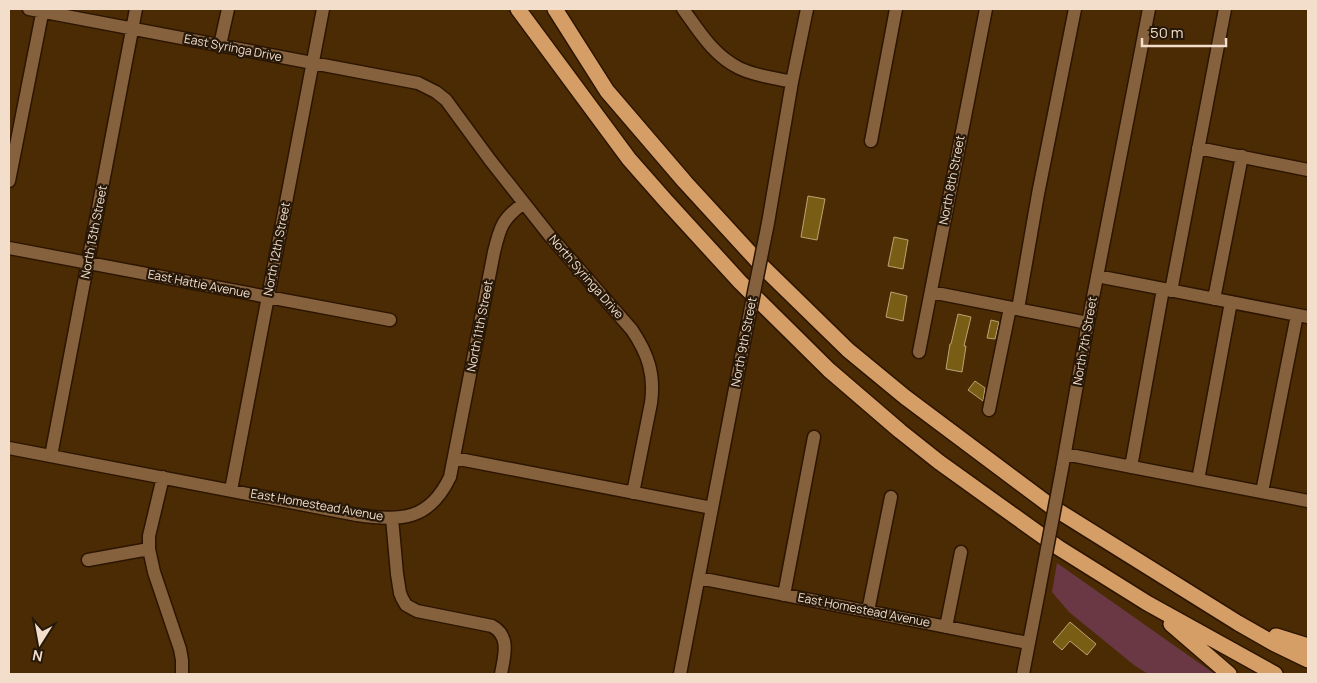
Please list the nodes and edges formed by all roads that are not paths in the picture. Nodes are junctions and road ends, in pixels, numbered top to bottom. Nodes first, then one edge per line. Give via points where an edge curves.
1 (29, 9) edge
2 (136, 9) edge
3 (228, 9) edge
4 (323, 9) edge
5 (518, 9) edge
6 (555, 9) edge
7 (683, 9) edge
8 (807, 9) edge
9 (896, 9) edge
10 (986, 9) edge
11 (1075, 9) edge
12 (1149, 9) edge
13 (1225, 9) edge
14 (43, 10) edge
15 (132, 29) junction
16 (220, 45) junction
17 (312, 63) junction
18 (792, 82) junction
19 (436, 92) joint
20 (872, 141) dead end
21 (1198, 148) junction
22 (1242, 156) junction
23 (1308, 170) edge
24 (9, 181) edge
25 (524, 203) junction
26 (9, 248) edge
27 (88, 263) junction
28 (1098, 276) junction
29 (1167, 290) junction
30 (931, 292) junction
31 (268, 298) junction
32 (1214, 299) junction
33 (1231, 302) junction
34 (1014, 309) junction
35 (1303, 316) edge
36 (390, 320) dead end
37 (1088, 323) junction
38 (919, 352) dead end
39 (989, 410) dead end
40 (814, 436) dead end
41 (9, 448) edge
42 (1065, 454) junction
43 (51, 456) junction
44 (454, 458) junction
45 (1131, 467) junction
46 (163, 477) junction
47 (1198, 480) junction
48 (231, 490) junction
49 (1262, 492) junction
50 (634, 493) junction
51 (891, 497) dead end
52 (1308, 501) edge
53 (712, 508) junction
54 (392, 518) junction
55 (149, 549) junction
56 (961, 552) dead end
57 (88, 560) dead end
58 (699, 578) junction
59 (784, 595) junction
60 (1147, 603) junction
61 (868, 611) junction
62 (1238, 623) junction
63 (946, 627) junction
64 (1028, 643) junction
65 (1308, 646) edge
66 (1308, 660) edge
67 (182, 674) edge
68 (501, 674) edge
69 (680, 674) edge
70 (1022, 674) edge
71 (1228, 674) edge
72 (1275, 674) edge

1 - 14 street, East Syringa Drive
2 - 15 street, North 13th Street
3 - 16 street
4 - 17 street, North 12th Street
5 - 60 highway via 629,159 740,282 829,370 939,462 1059,548
6 - 62 highway via 607,91 685,182 762,266 848,350 1052,507
7 - 18 street via 723,59 748,72
8 - 18 street, North 9th Street
9 - 20 street
10 - 30 street, North 8th Street
11 - 34 street
12 - 28 street, North 7th Street
13 - 21 street
14 - 15 street, East Syringa Drive
14 - 24 street
15 - 16 street, East Syringa Drive
15 - 27 street, North 13th Street
16 - 17 street, East Syringa Drive
17 - 19 street, East Syringa Drive via 418,83
17 - 31 street, North 12th Street
18 - 53 street, North 9th Street, bridge
19 - 25 street, North Syringa Drive via 446,100
21 - 22 street
21 - 29 street
22 - 23 street
22 - 32 street
25 - 44 street, North 11th Street via 503,223 499,233
25 - 50 street, North Syringa Drive via 632,330 647,357 651,370 652,402
26 - 27 street, East Hattie Avenue
27 - 31 street, East Hattie Avenue
27 - 43 street, North 13th Street
28 - 29 street
28 - 37 street, North 7th Street
29 - 32 street
29 - 45 street
30 - 34 street
30 - 38 street, North 8th Street
31 - 36 street, East Hattie Avenue
31 - 48 street, North 12th Street
32 - 33 street
33 - 35 street
33 - 47 street
34 - 37 street
34 - 39 street
35 - 49 street
37 - 42 street, North 7th Street
40 - 59 street
41 - 43 street, East Homestead Avenue
42 - 45 street
42 - 64 street, North 7th Street, bridge
43 - 46 street, East Homestead Avenue
44 - 50 street
44 - 54 street, East Homestead Avenue via 450,478 439,496 422,511
45 - 47 street
46 - 48 street, East Homestead Avenue
46 - 55 street
47 - 49 street
48 - 54 street, East Homestead Avenue via 357,515
49 - 52 street
50 - 53 street
51 - 61 street
53 - 58 street, North 9th Street
54 - 68 street via 397,574 406,605 417,611 495,628 505,645
55 - 57 street
55 - 67 street via 180,649
56 - 63 street
58 - 59 street, East Homestead Avenue
58 - 69 street, North 9th Street
59 - 61 street, East Homestead Avenue
60 - 71 highway
60 - 72 highway
61 - 63 street, East Homestead Avenue
62 - 65 highway
62 - 66 highway
63 - 64 street, East Homestead Avenue
64 - 70 street, North 7th Street

